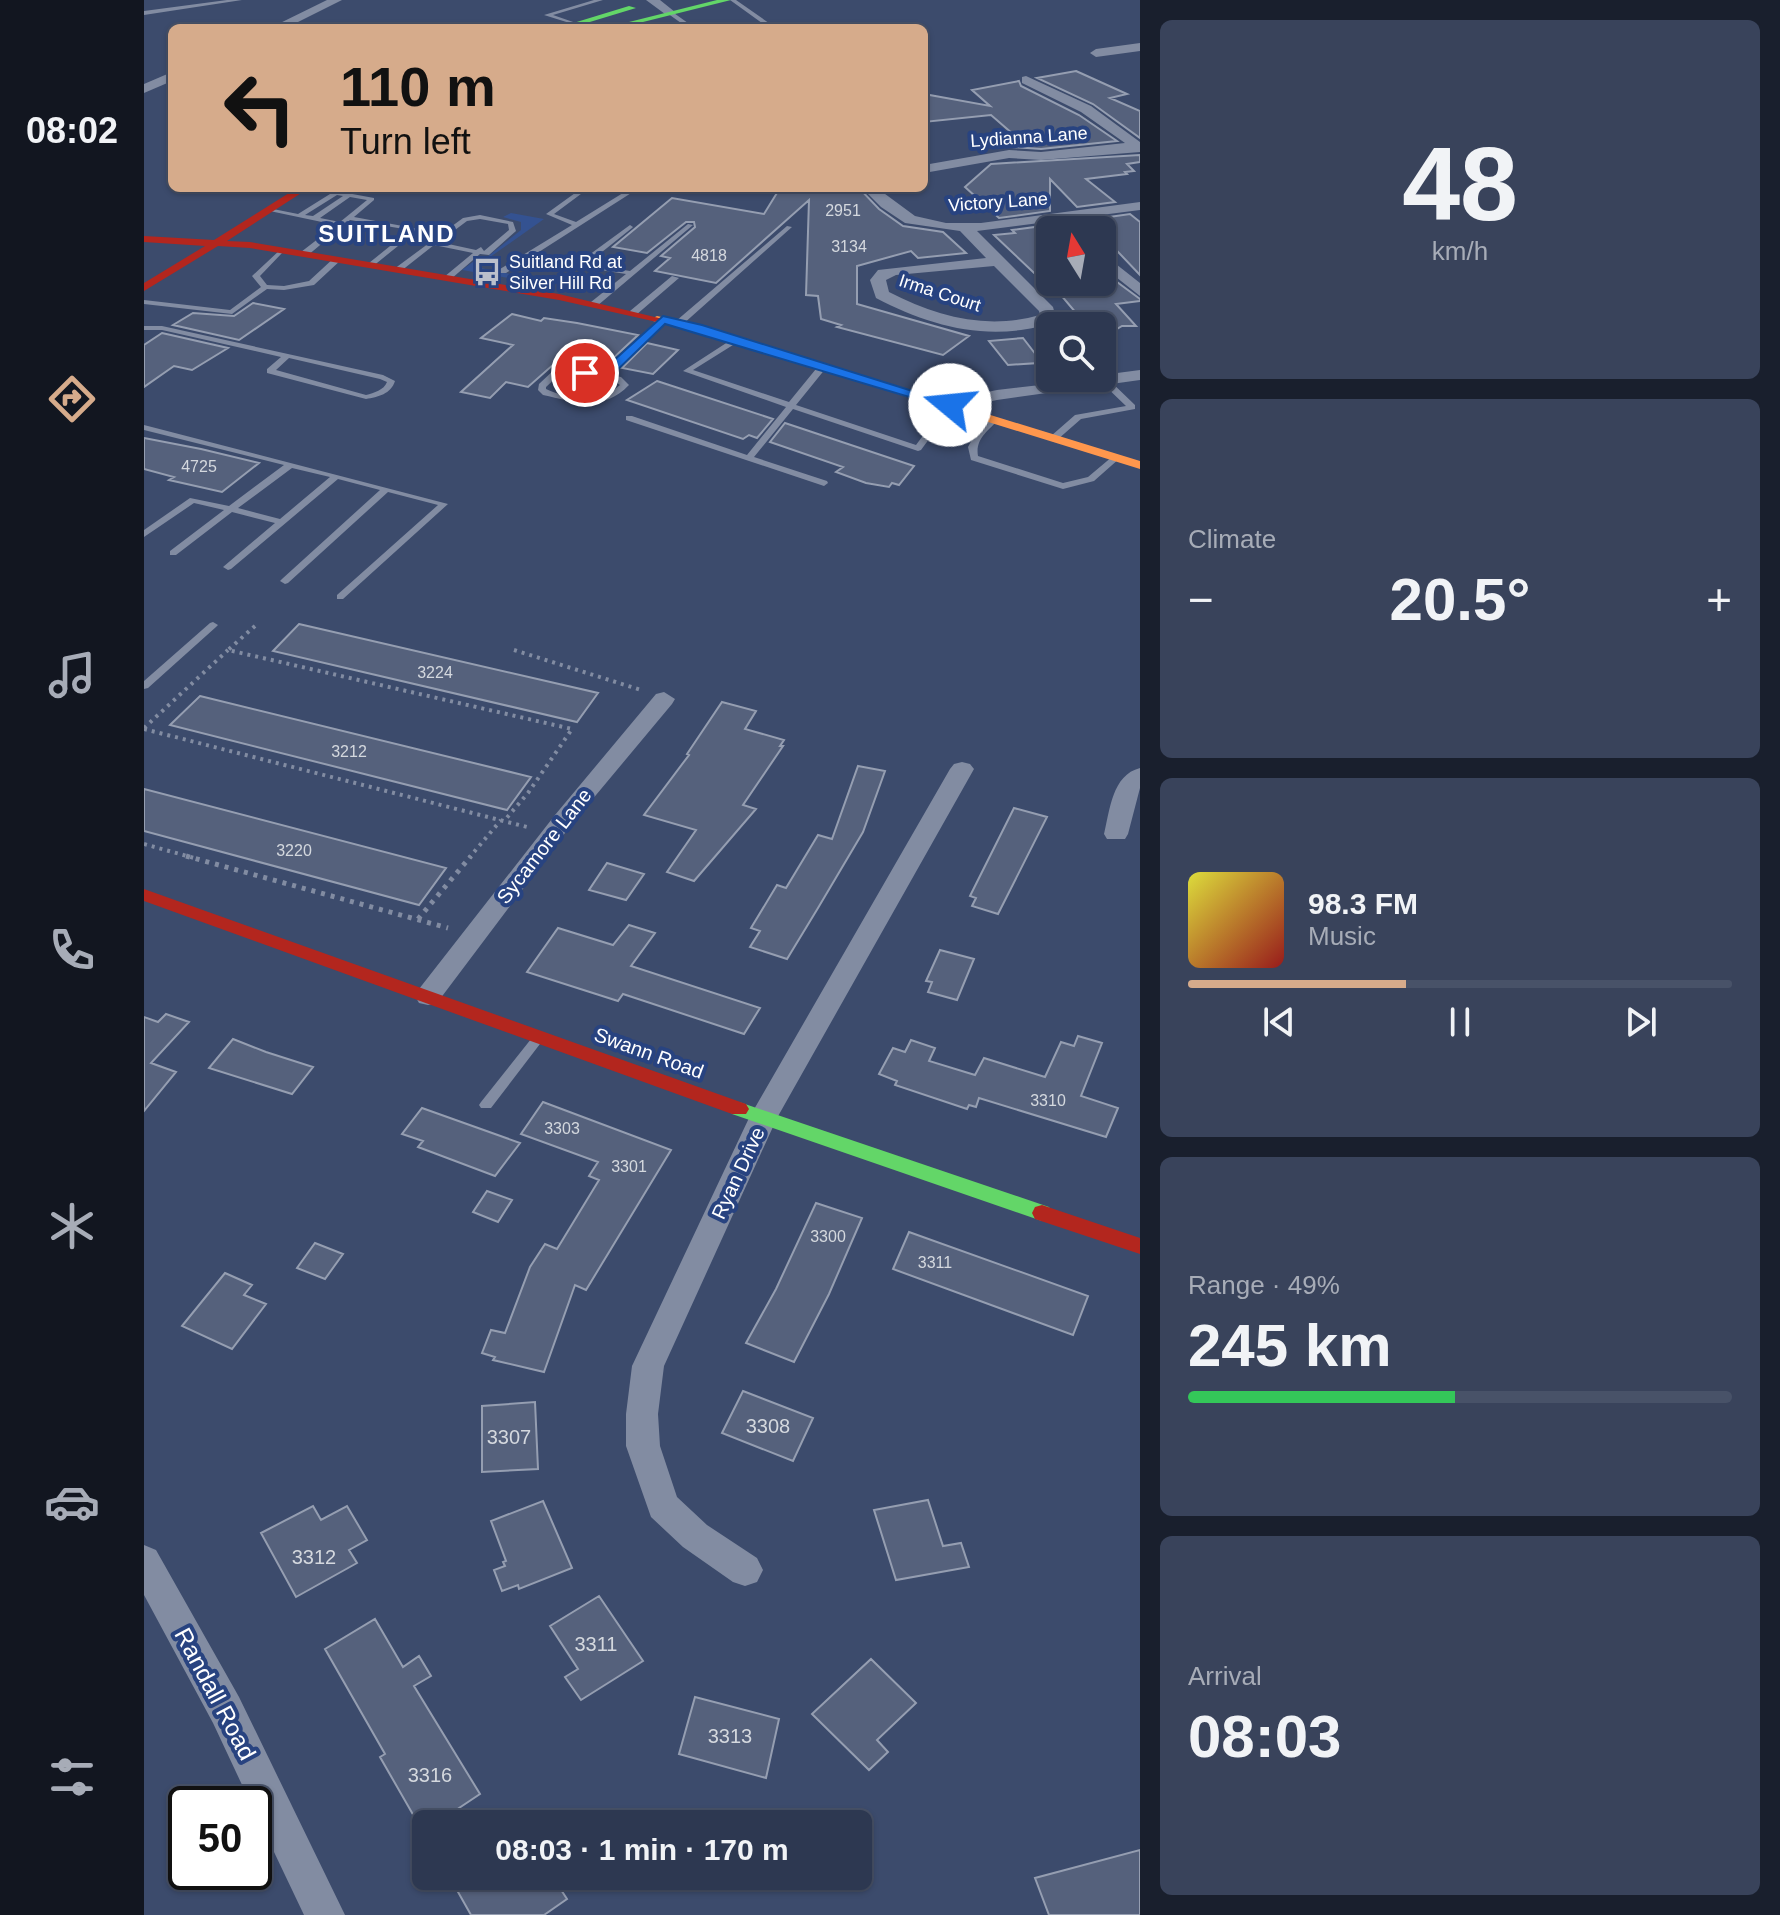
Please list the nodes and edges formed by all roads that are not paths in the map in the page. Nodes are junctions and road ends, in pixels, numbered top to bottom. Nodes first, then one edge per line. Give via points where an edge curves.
1 (178, 0) edge
2 (239, 0) edge
3 (336, 0) edge
4 (600, 0) edge
5 (730, 0) edge
6 (185, 7) junction
7 (665, 8) edge
8 (144, 13) edge
9 (285, 24) edge
10 (564, 24) edge
11 (579, 24) edge
12 (620, 24) edge
13 (686, 24) edge
14 (686, 24) edge
15 (767, 24) edge
16 (1140, 47) edge
17 (1096, 53) dead end
18 (168, 78) edge
19 (1026, 80) dead end
20 (145, 88) edge
21 (1139, 147) edge
22 (928, 168) edge
23 (299, 192) edge
24 (329, 192) edge
25 (580, 192) edge
26 (630, 192) edge
27 (873, 192) edge
28 (335, 193) junction
29 (349, 195) junction
30 (1140, 206) edge
31 (268, 210) junction
32 (299, 216) junction
33 (1072, 216) edge
34 (314, 219) junction
35 (1036, 220) edge
36 (345, 221) junction
37 (511, 223) junction
38 (577, 225) junction
39 (690, 225) dead end
40 (144, 226) edge
41 (630, 227) dead end
42 (789, 227) dead end
43 (964, 227) junction
44 (199, 228) junction
45 (144, 239) edge
46 (491, 241) dead end
47 (217, 242) junction
48 (434, 243) junction
49 (174, 244) junction
50 (480, 250) junction
51 (281, 251) junction
52 (304, 254) junction
53 (151, 257) dead end
54 (338, 259) junction
55 (999, 261) junction
56 (372, 265) junction
57 (398, 269) junction
58 (1116, 270) edge
59 (503, 271) dead end
60 (632, 273) junction
61 (448, 277) junction
62 (675, 278) dead end
63 (265, 287) junction
64 (144, 288) edge
65 (1140, 291) edge
66 (144, 302) edge
67 (594, 304) junction
68 (633, 313) junction
69 (671, 321) junction
70 (144, 328) edge
71 (737, 340) junction
72 (287, 356) junction
73 (823, 366) junction
74 (1140, 375) edge
75 (604, 376) junction
76 (1116, 378) edge
77 (1036, 391) edge
78 (1116, 392) edge
79 (950, 405) junction
80 (792, 407) junction
81 (1132, 407) junction
82 (1140, 415) edge
83 (629, 418) dead end
84 (995, 419) junction
85 (144, 427) edge
86 (1054, 438) junction
87 (749, 458) junction
88 (1116, 458) junction
89 (291, 464) junction
90 (1140, 465) edge
91 (337, 476) junction
92 (824, 483) dead end
93 (386, 489) junction
94 (231, 510) junction
95 (281, 522) junction
96 (144, 534) edge
97 (173, 553) dead end
98 (228, 567) dead end
99 (285, 581) dead end
100 (340, 597) dead end
101 (213, 625) dead end
102 (144, 686) edge
103 (664, 699) road end
104 (962, 769) dead end
105 (1140, 775) edge
106 (1116, 834) dead end
107 (144, 895) edge
108 (428, 996) junction
109 (539, 1037) junction
110 (486, 1105) dead end
111 (763, 1118) junction
112 (1140, 1246) edge
113 (144, 1561) edge
114 (745, 1570) dead end
115 (325, 1915) edge

1 - 6 lane
2 - 6 lane
3 - 9 street
4 - 10 lane via 547,15
5 - 7 main road
5 - 15 lane
6 - 8 lane
7 - 11 main road
7 - 12 main road
7 - 13 lane
7 - 14 lane
16 - 17 street
18 - 20 street
19 - 21 street via 1086,109
21 - 22 street, Lydianna Lane via 1009,154
23 - 31 main road
24 - 28 lane
25 - 38 lane via 549,214
26 - 38 lane
27 - 43 street, Victory Lane via 910,220
28 - 29 lane
28 - 32 lane
29 - 34 lane
29 - 36 lane via 372,199
30 - 33 street, Victory Lane
31 - 32 lane
31 - 47 main road
32 - 34 lane
34 - 36 lane
35 - 43 street, Victory Lane
36 - 52 lane
36 - 56 lane via 416,229
37 - 46 lane
37 - 48 lane via 465,219
37 - 50 lane via 513,231 486,253
38 - 59 lane
39 - 60 lane
40 - 44 main road
41 - 60 lane via 581,265
42 - 69 lane
43 - 55 street, Irma Court
44 - 47 main road
44 - 49 main road
45 - 49 main road
47 - 49 main road
47 - 51 main road
47 - 64 main road
48 - 50 lane
48 - 57 lane
49 - 53 main road
50 - 61 lane
51 - 52 main road
51 - 63 lane via 256,276
52 - 54 main road
54 - 56 main road
54 - 63 lane via 311,283
55 - 55 street, Irma Court via 1047,310 1048,318 1031,325 974,327 901,306 882,295 878,280 896,270
56 - 57 main road
57 - 61 main road
58 - 65 street
60 - 67 lane
61 - 67 main road
62 - 68 lane
63 - 66 lane via 232,312
67 - 68 main road
68 - 69 main road
69 - 71 main road
69 - 75 lane
70 - 72 lane
71 - 73 main road
71 - 80 lane via 687,371
72 - 72 lane via 383,377 391,381 377,395 366,397 270,371
73 - 79 main road
73 - 80 lane
74 - 76 street
75 - 75 lane via 625,385 607,400 542,390 559,370
77 - 79 street
78 - 81 lane
79 - 80 lane via 918,448
79 - 84 main road
80 - 87 lane
81 - 82 lane
81 - 86 lane via 1078,417
83 - 87 lane
84 - 86 main road
84 - 88 lane via 979,434 972,447 974,458 1063,486 1091,479
85 - 89 lane
86 - 88 main road
87 - 92 lane
88 - 90 main road
89 - 91 lane
89 - 94 lane
91 - 93 lane
91 - 95 lane
93 - 99 lane
93 - 100 lane via 444,504
94 - 95 lane
94 - 96 lane via 193,500
94 - 97 lane
95 - 98 lane
101 - 102 lane
103 - 108 street, Sycamore Lane
104 - 111 street, Ryan Drive
105 - 106 street via 1129,785
107 - 108 main road, Swann Road
108 - 109 main road, Swann Road
109 - 110 lane
109 - 111 main road, Swann Road
111 - 112 main road, Swann Road
111 - 114 street, Ryan Drive via 648,1366 642,1414 643,1446 663,1506
113 - 115 street, Randall Road via 226,1710

